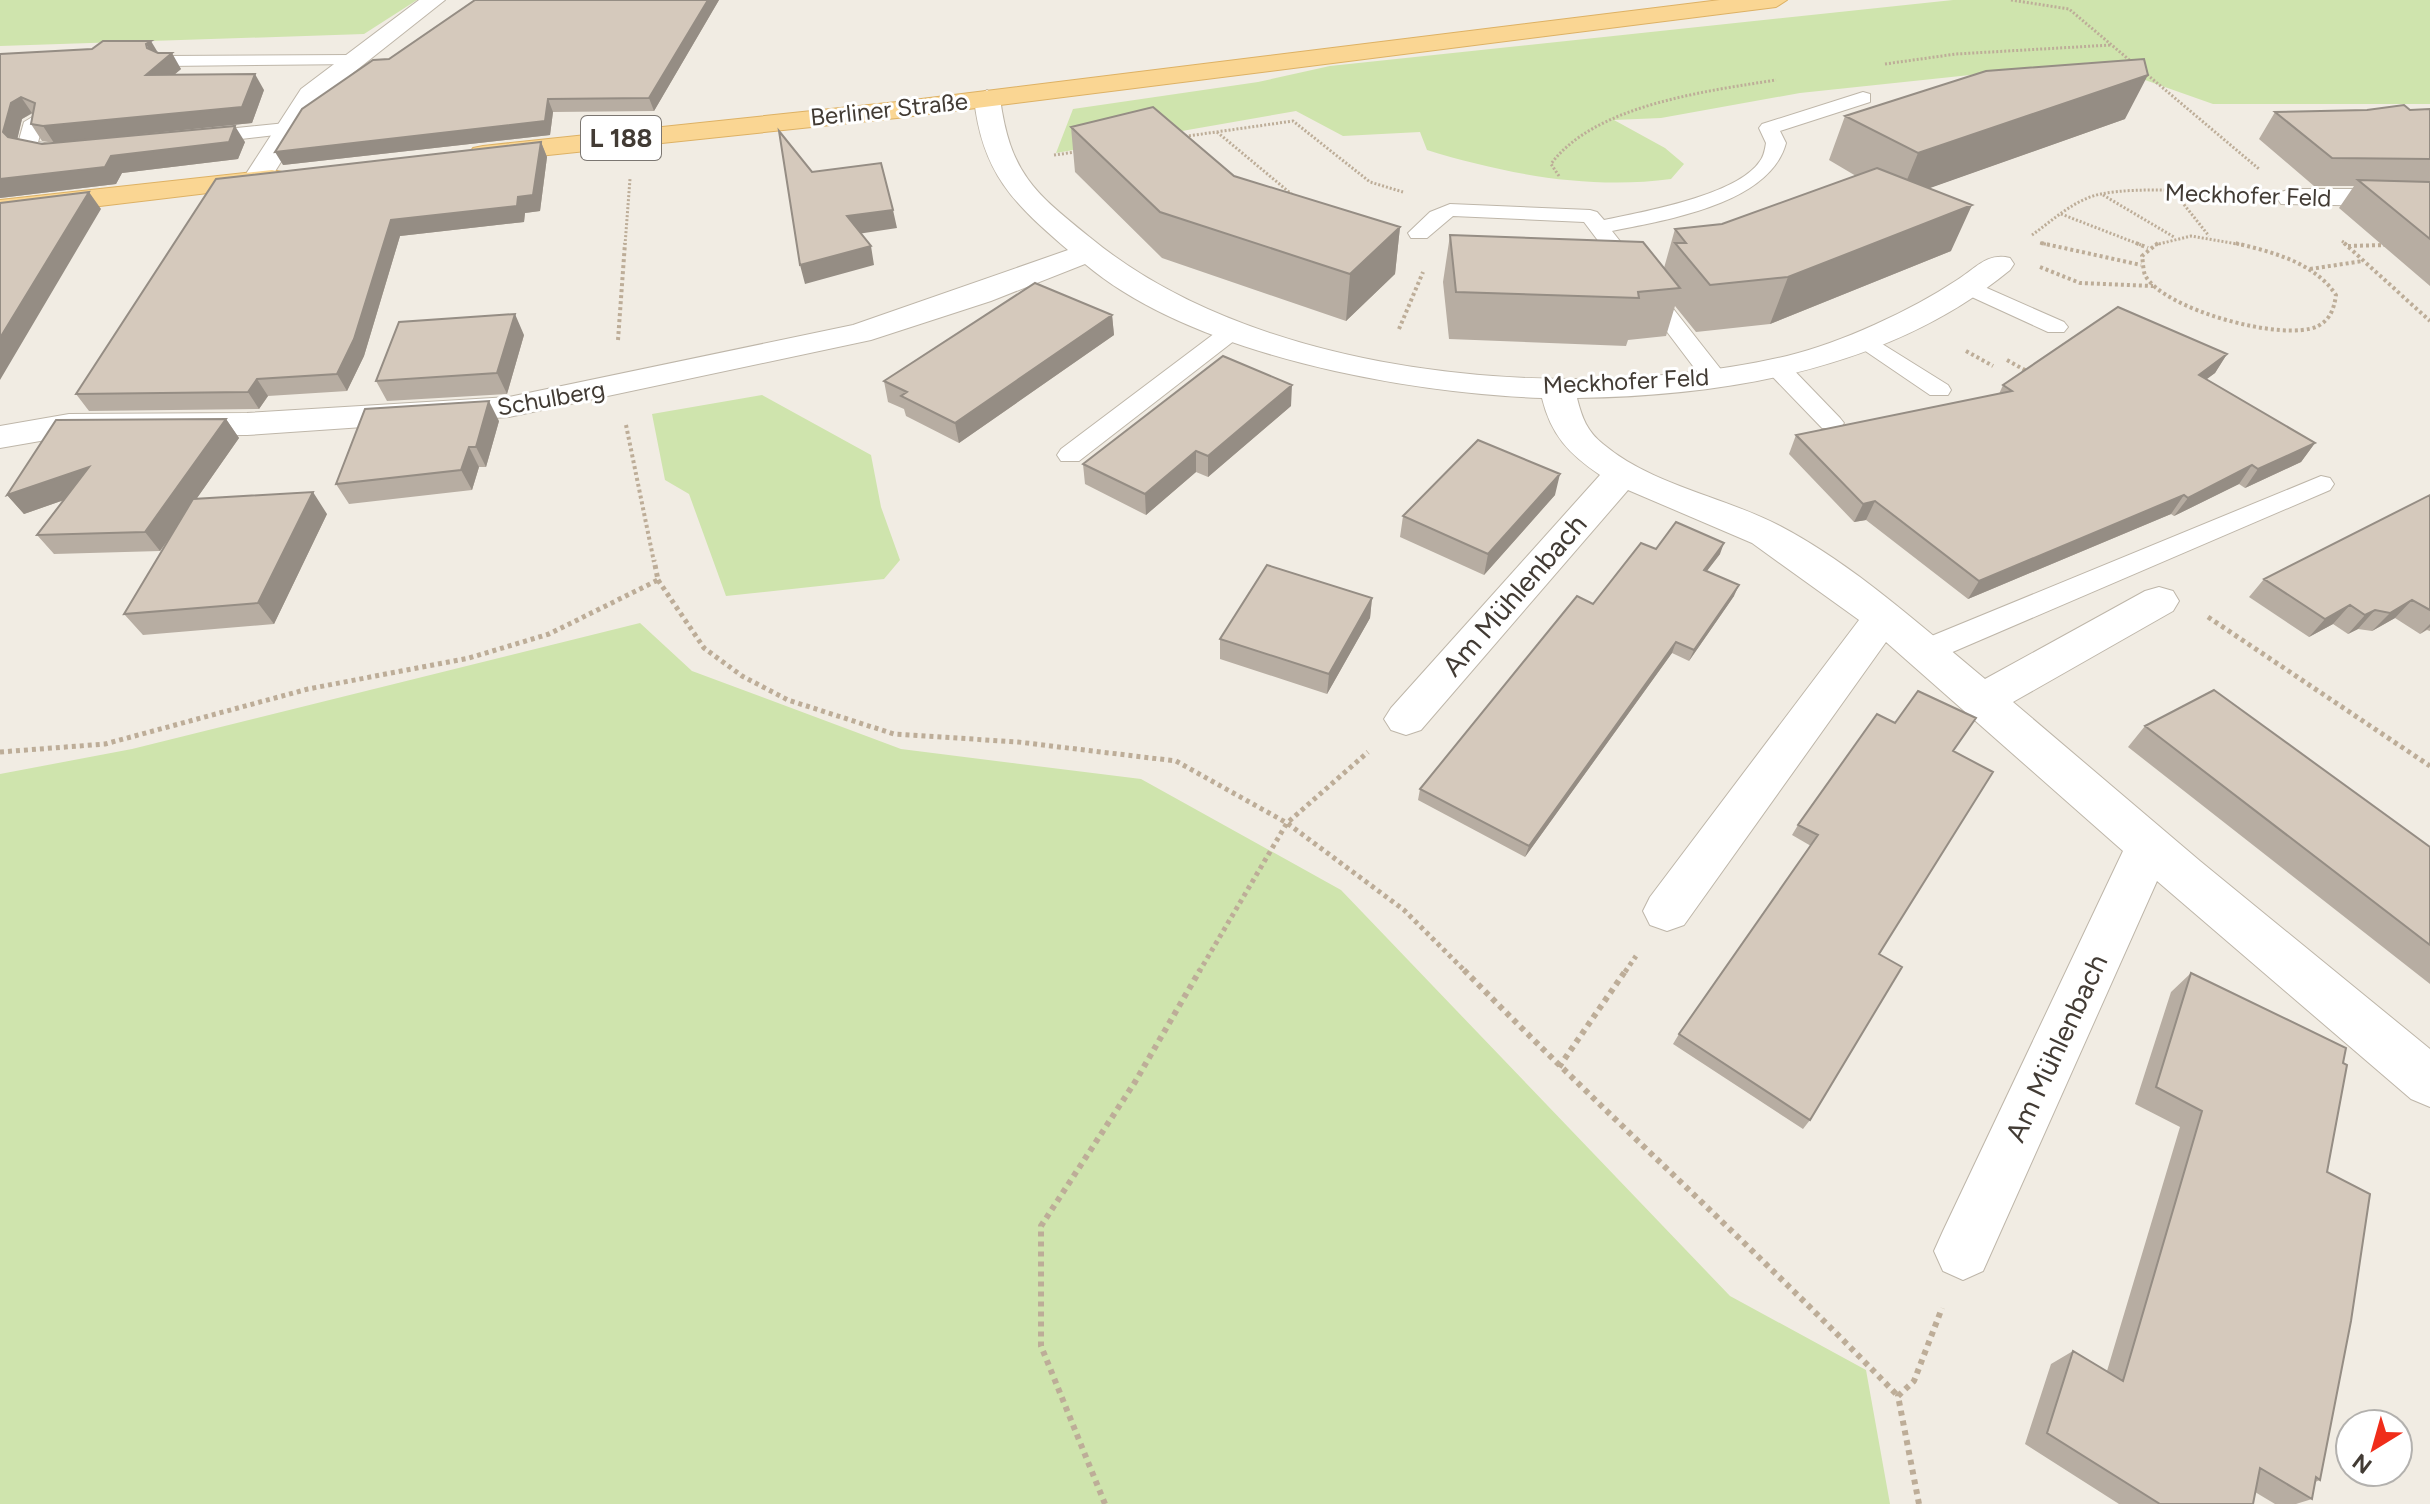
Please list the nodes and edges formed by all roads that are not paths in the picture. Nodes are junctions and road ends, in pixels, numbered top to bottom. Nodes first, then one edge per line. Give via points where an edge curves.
1 (434, 0) edge
2 (1776, 0) edge
3 (353, 60) junction
4 (167, 61) edge
5 (987, 98) junction
6 (1863, 98) dead end
7 (34, 122) edge
8 (286, 129) junction
9 (178, 140) edge
10 (85, 149) edge
11 (460, 156) edge
12 (303, 175) edge
13 (256, 180) junction
14 (2291, 198) road end
15 (2430, 198) edge
16 (0, 209) edge
17 (1599, 227) junction
18 (1419, 233) dead end
19 (1085, 254) junction
20 (2004, 259) road end
21 (1971, 288) junction
22 (2056, 327) dead end
23 (1231, 332) junction
24 (1863, 339) junction
25 (1776, 366) junction
26 (1714, 377) junction
27 (1557, 388) junction
28 (1939, 390) dead end
29 (1831, 423) dead end
30 (0, 437) edge
31 (1070, 455) dead end
32 (1623, 472) junction
33 (2321, 484) dead end
34 (2159, 601) dead end
35 (1882, 618) junction
36 (1923, 652) junction
37 (1983, 699) junction
38 (1406, 719) road end
39 (2149, 846) junction
40 (1667, 911) road end
41 (2430, 1082) edge
42 (1963, 1251) road end

1 - 3 street
2 - 5 main road, Berliner Straße / L 188
3 - 4 lane
3 - 8 street via 310,94
5 - 11 main road, Berliner Straße / L 188
5 - 19 street, Meckhofer Feld via 991,135 1015,185
6 - 17 lane via 1769,128 1776,143 1767,167 1743,183 1705,200
7 - 10 lane via 27,147 54,152
8 - 9 lane
8 - 13 street
12 - 13 main road
13 - 16 main road
14 - 15 street, Meckhofer Feld
17 - 18 lane via 1590,216 1450,210
17 - 26 lane
19 - 23 street, Meckhofer Feld via 1137,288
19 - 30 street, Schulberg via 860,333 509,407 247,424 69,425
20 - 21 street, Meckhofer Feld
21 - 22 lane
21 - 24 street, Meckhofer Feld
23 - 27 street, Meckhofer Feld via 1382,370
23 - 31 lane
24 - 25 street, Meckhofer Feld via 1819,358
24 - 28 lane
25 - 26 street, Meckhofer Feld
25 - 29 lane
26 - 27 street, Meckhofer Feld via 1673,384
27 - 32 street via 1570,432
32 - 35 street via 1787,546
32 - 38 street, Am Mühlenbach
33 - 36 lane
34 - 37 street
35 - 36 street
35 - 40 street
36 - 37 street
37 - 39 street
39 - 41 street
39 - 42 street, Am Mühlenbach

